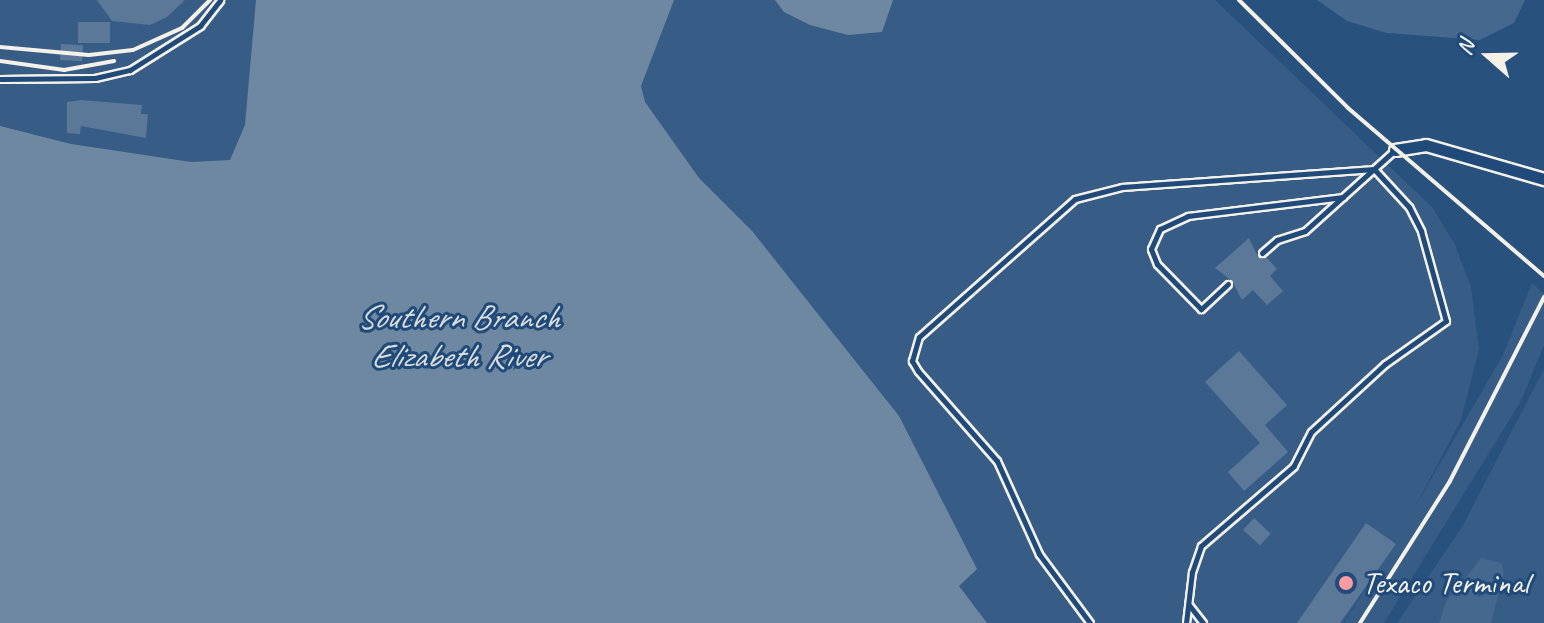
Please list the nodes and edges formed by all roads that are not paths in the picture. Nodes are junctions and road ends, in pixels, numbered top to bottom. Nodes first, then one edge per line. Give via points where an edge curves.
1 (220, 0) edge
2 (0, 79) edge
3 (1395, 150) joint
4 (1374, 169) junction
5 (1544, 179) edge
6 (1343, 197) junction
7 (1262, 253) dead end
8 (1228, 284) dead end
9 (1189, 605) junction
10 (1090, 623) edge
11 (1186, 623) edge
12 (1203, 623) edge

1 - 2 lane via 200,26 130,70 82,79
3 - 4 lane
3 - 5 street via 1426,145
4 - 6 lane
4 - 9 lane via 1409,207 1421,231 1446,321 1385,364 1321,422 1294,466 1201,546
4 - 10 lane via 1122,187 1075,199 919,337 912,361 997,461 1039,554
6 - 7 lane via 1305,231 1277,240
6 - 8 lane via 1188,216 1169,223 1153,238 1157,264 1201,309
9 - 11 lane
9 - 12 lane

